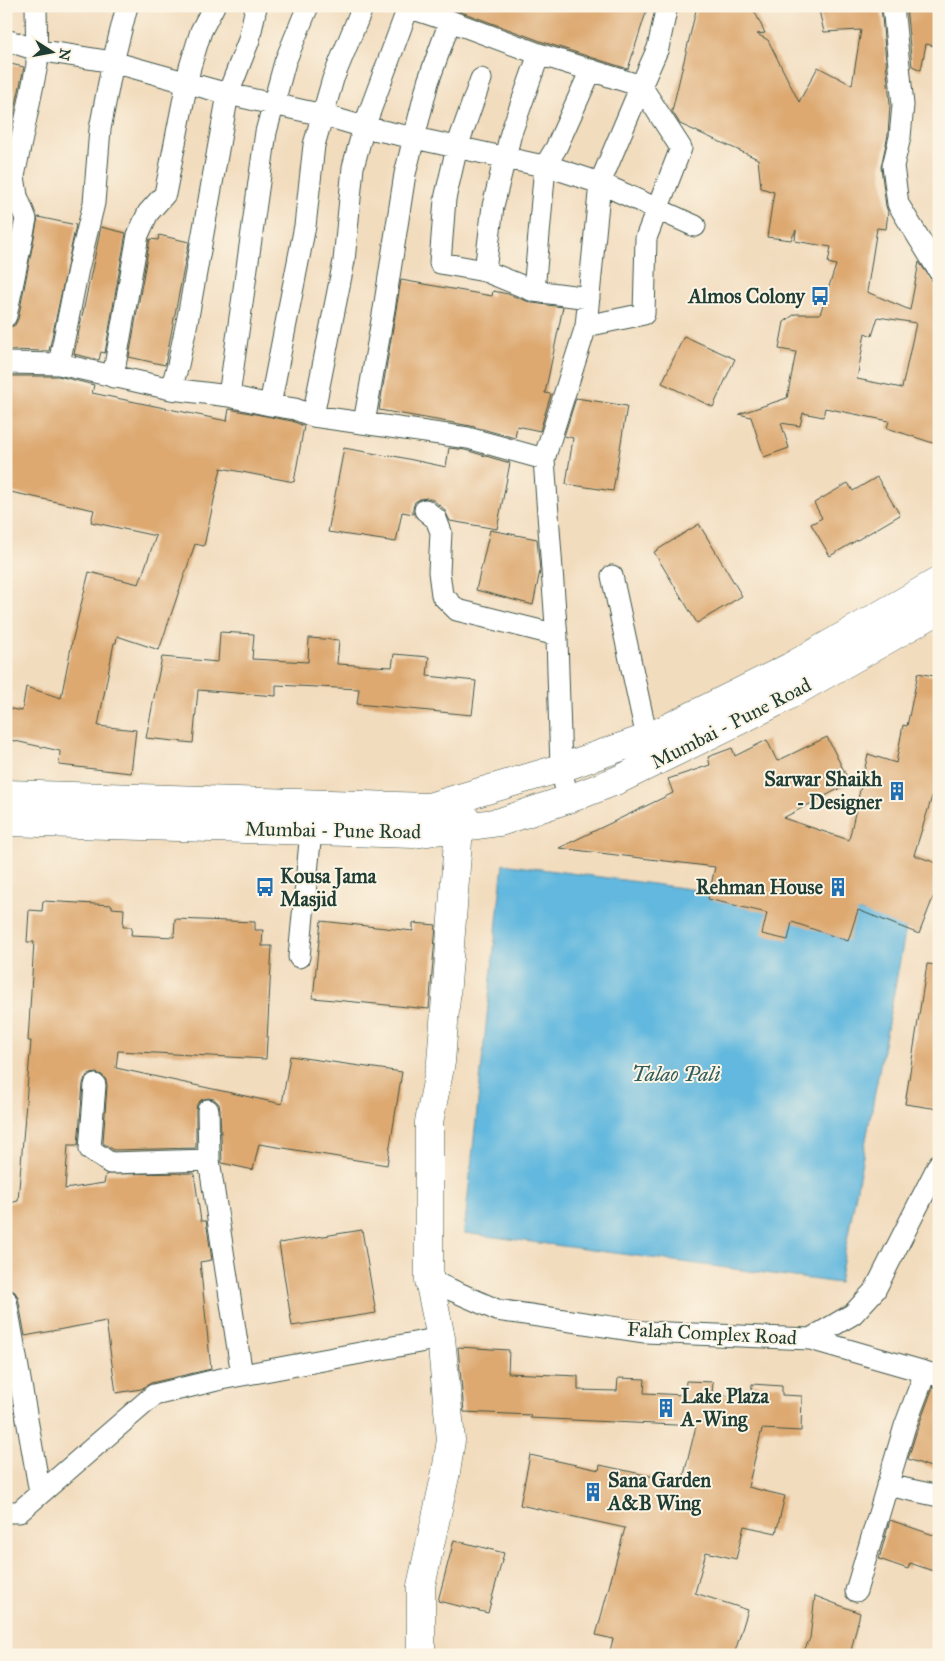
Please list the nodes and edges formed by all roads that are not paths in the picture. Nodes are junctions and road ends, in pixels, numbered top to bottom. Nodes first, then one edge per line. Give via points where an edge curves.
1 (36, 6) edge
2 (128, 6) edge
3 (214, 6) edge
4 (308, 6) edge
5 (363, 6) edge
6 (667, 6) edge
7 (893, 6) edge
8 (255, 7) edge
9 (407, 7) edge
10 (450, 21) junction
11 (6, 40) edge
12 (37, 50) junction
13 (539, 54) junction
14 (114, 62) junction
15 (591, 70) junction
16 (482, 80) dead end
17 (186, 83) junction
18 (640, 86) junction
19 (228, 94) junction
20 (274, 104) junction
21 (323, 115) junction
22 (364, 127) junction
23 (415, 138) junction
24 (457, 147) junction
25 (505, 157) junction
26 (545, 166) junction
27 (600, 183) junction
28 (657, 209) junction
29 (695, 226) dead end
30 (485, 271) junction
31 (939, 271) edge
32 (534, 291) junction
33 (589, 298) junction
34 (6, 316) edge
35 (586, 326) junction
36 (6, 363) edge
37 (59, 364) junction
38 (113, 377) junction
39 (171, 390) junction
40 (229, 396) junction
41 (270, 405) junction
42 (313, 416) junction
43 (364, 422) junction
44 (544, 459) junction
45 (424, 510) dead end
46 (612, 576) dead end
47 (939, 581) edge
48 (939, 610) edge
49 (557, 634) junction
50 (647, 738) junction
51 (561, 768) junction
52 (6, 794) edge
53 (467, 797) junction
54 (568, 799) junction
55 (6, 822) edge
56 (458, 828) junction
57 (311, 831) junction
58 (299, 957) dead end
59 (95, 1085) dead end
60 (208, 1110) dead end
61 (209, 1160) junction
62 (939, 1164) edge
63 (429, 1280) junction
64 (6, 1300) edge
65 (441, 1338) junction
66 (810, 1339) junction
67 (242, 1375) junction
68 (932, 1375) edge
69 (887, 1485) junction
70 (40, 1493) junction
71 (939, 1496) edge
72 (6, 1512) edge
73 (856, 1591) dead end
74 (421, 1655) edge

1 - 12 street
2 - 14 street
3 - 17 street via 201,31
4 - 20 street
5 - 21 street via 333,79
6 - 18 street via 658,48
7 - 31 street via 903,105 893,166 898,204
8 - 19 street via 250,40
9 - 10 street
9 - 22 street
10 - 13 street
10 - 23 street via 428,82
11 - 12 street
12 - 14 street
12 - 34 street via 37,65 14,176 26,219
13 - 15 street
13 - 25 street
14 - 17 street
14 - 37 street via 100,129 94,203
15 - 18 street
15 - 26 street
16 - 24 street
17 - 19 street
17 - 38 street via 165,194 148,213 138,235
18 - 27 street
18 - 28 street via 681,148
19 - 20 street
19 - 39 street via 188,317
20 - 21 street
20 - 40 street via 266,132
21 - 22 street
21 - 41 street via 314,145 304,226
22 - 23 street
22 - 42 street via 353,167 344,262
23 - 24 street
23 - 43 street via 405,174
24 - 25 street
24 - 30 street via 445,199 440,263
25 - 26 street
25 - 30 street via 493,206
26 - 27 street
26 - 32 street
27 - 28 street
27 - 33 street
28 - 29 street
28 - 35 street via 646,238 644,314
30 - 32 street
32 - 33 street
33 - 35 street
35 - 44 street
36 - 37 street
37 - 38 street
38 - 39 street
39 - 40 street
40 - 41 street
41 - 42 street
42 - 43 street
43 - 44 street via 468,438
44 - 49 street
45 - 49 street via 436,519 441,532 439,572 442,595 457,610
46 - 50 street
47 - 50 main road, Mumbai - Pune Road via 790,667
48 - 54 main road, Mumbai - Pune Road via 776,702 618,780
49 - 51 street
50 - 51 main road, Mumbai - Pune Road
51 - 53 main road, Mumbai - Pune Road
51 - 54 street
52 - 53 main road, Mumbai - Pune Road via 429,807
53 - 56 main road
54 - 56 main road, Mumbai - Pune Road via 500,822
55 - 57 main road, Mumbai - Pune Road
56 - 57 main road, Mumbai - Pune Road via 414,834
56 - 63 main road via 441,1062 428,1122
57 - 58 street
59 - 61 street via 90,1149 110,1163
60 - 61 street
61 - 67 street
62 - 66 street, Falah Complex Road via 876,1290 853,1314
63 - 65 main road
63 - 66 street, Falah Complex Road via 497,1310 645,1332
64 - 70 street
65 - 67 street
65 - 74 main road via 451,1440 421,1586
66 - 68 street
67 - 70 street via 154,1395
68 - 69 street via 904,1426
69 - 71 street
69 - 73 street
70 - 72 street via 19,1512

